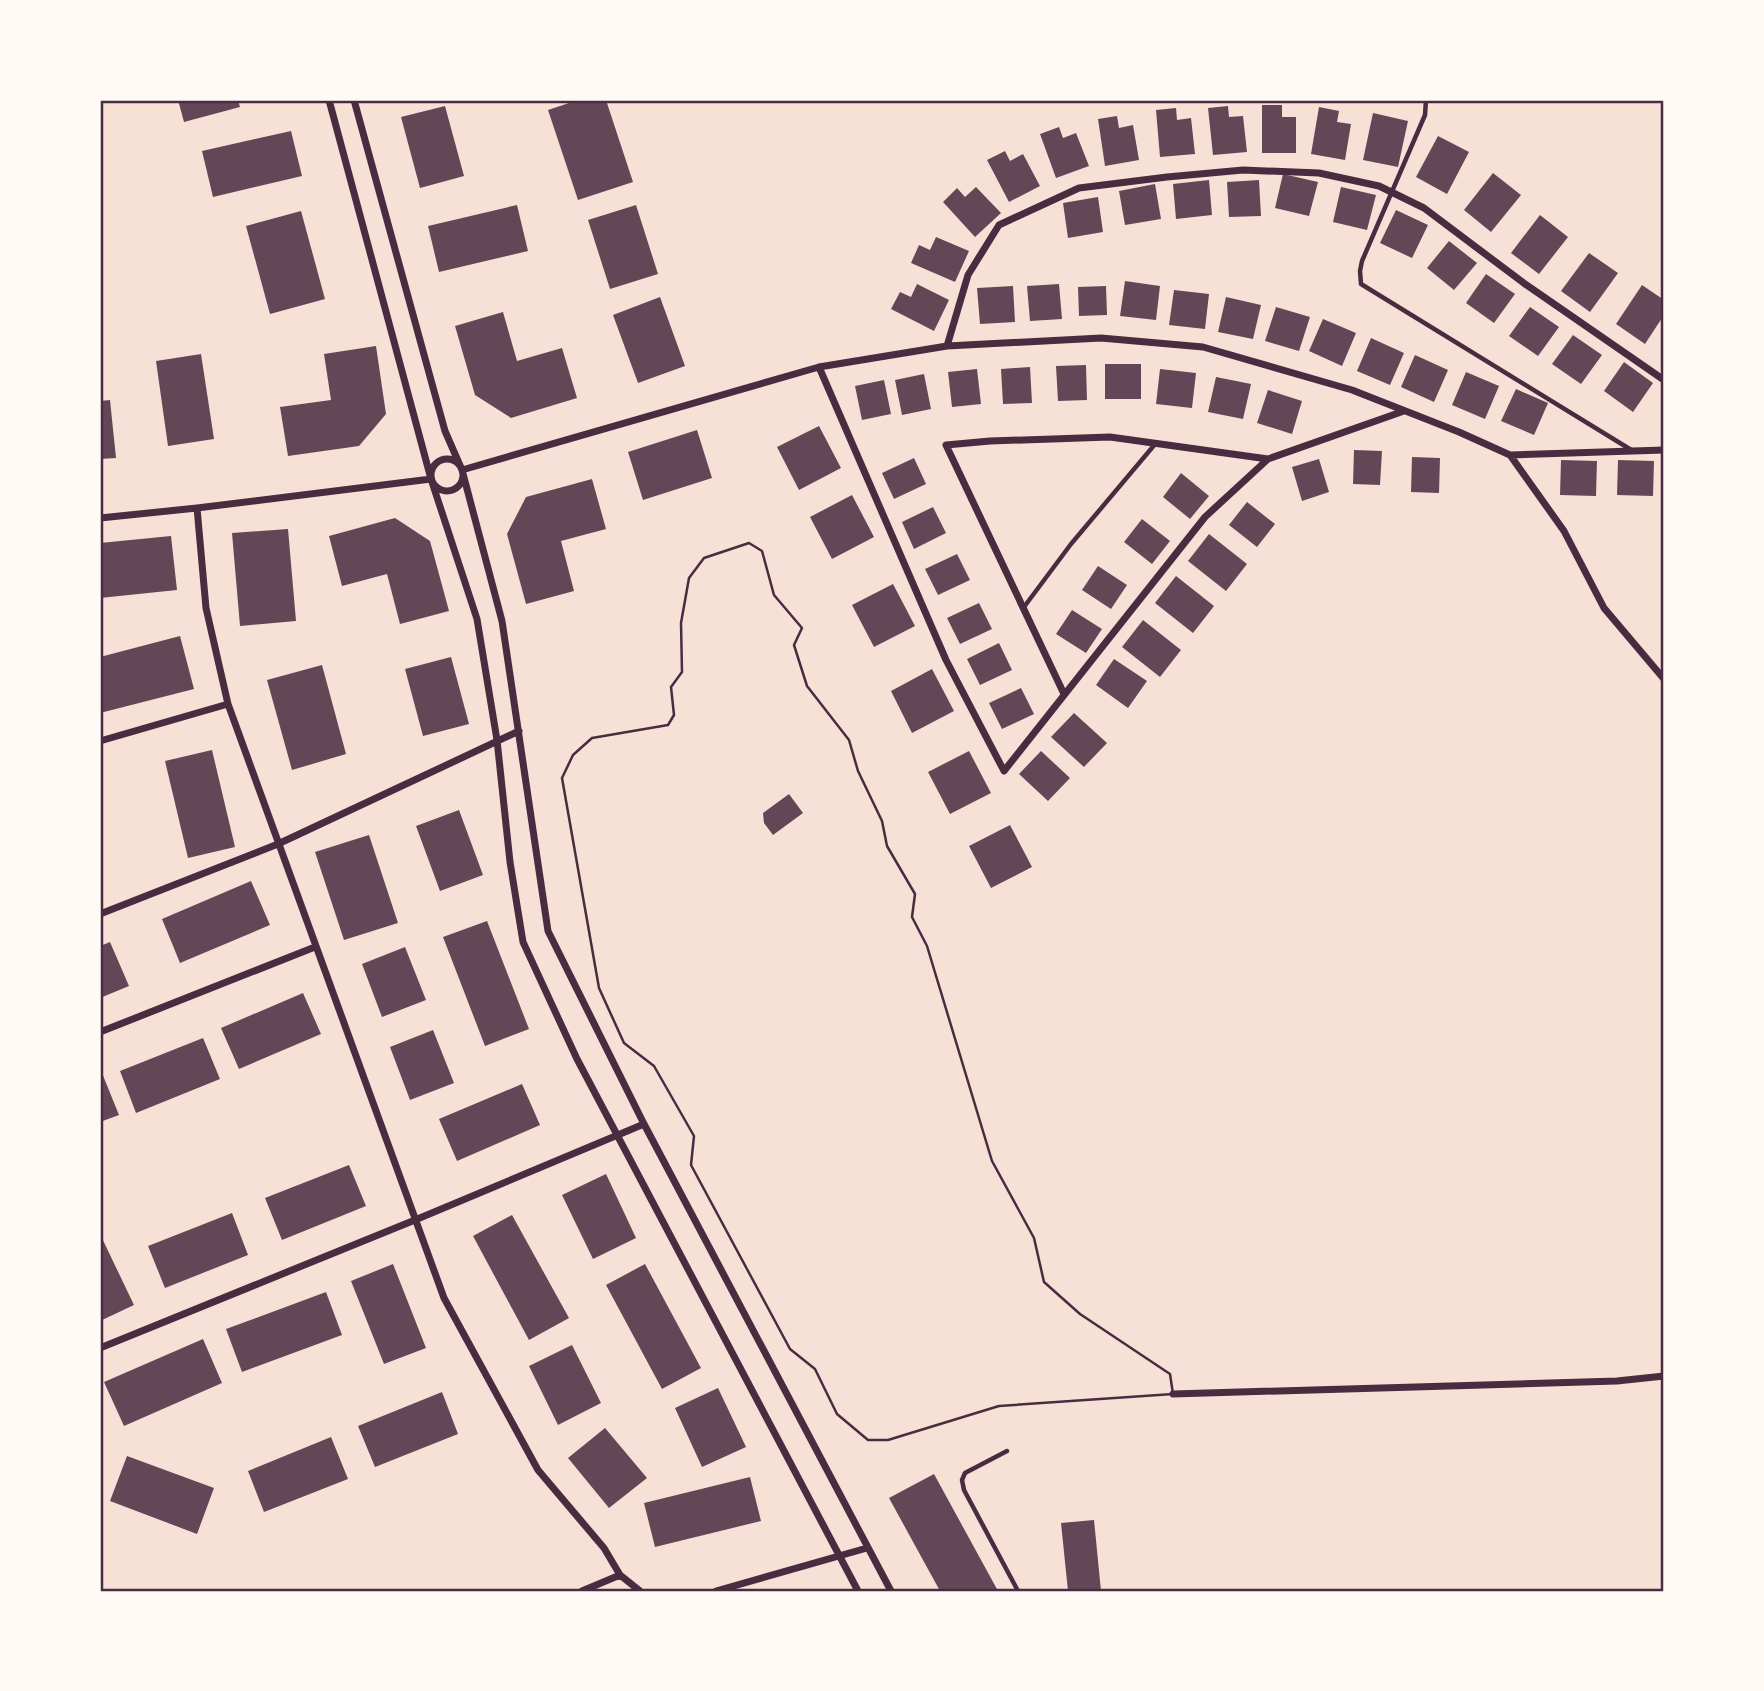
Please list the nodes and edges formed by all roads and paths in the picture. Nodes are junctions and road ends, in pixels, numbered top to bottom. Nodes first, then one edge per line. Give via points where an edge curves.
1 (329, 100) edge
2 (354, 100) edge
3 (1426, 100) edge
4 (1392, 192) junction
5 (947, 346) junction
6 (819, 367) junction
7 (1664, 380) edge
8 (1405, 411) junction
9 (1156, 443) junction
10 (1664, 450) edge
11 (1634, 451) junction
12 (1510, 455) junction
13 (1268, 459) junction
14 (462, 470) junction
15 (431, 479) junction
16 (197, 508) junction
17 (100, 517) edge
18 (1023, 608) junction
19 (1664, 679) edge
20 (1063, 694) junction
21 (228, 704) junction
22 (519, 731) junction
23 (498, 740) junction
24 (100, 741) edge
25 (278, 844) junction
26 (100, 914) edge
27 (315, 947) junction
28 (100, 1032) edge
29 (644, 1124) junction
30 (618, 1136) junction
31 (415, 1220) junction
32 (100, 1348) edge
33 (1664, 1376) edge
34 (1173, 1394) junction
35 (1007, 1451) dead end
36 (867, 1548) junction
37 (839, 1555) junction
38 (620, 1575) junction
39 (582, 1591) edge
40 (640, 1591) edge
41 (716, 1591) edge
42 (858, 1591) edge
43 (891, 1591) edge
44 (1017, 1591) edge

1 - 15 street
2 - 14 street via 445,431
3 - 4 lane via 1425,115
4 - 5 street via 1319,173 1243,170 1080,188 999,225 968,275
4 - 7 street via 1424,208 1525,285
4 - 11 lane via 1362,261 1361,284
5 - 6 street
5 - 8 street via 1101,338 1203,347 1352,390
6 - 14 street
6 - 20 street via 946,660 1004,771
8 - 12 street
8 - 13 street
9 - 13 street
9 - 18 lane
9 - 18 street via 1110,438 946,445
10 - 11 street
11 - 12 street
12 - 19 street via 1564,531 1604,608
13 - 20 street via 1205,517
14 - 15 street via 456,461 445,459 435,464
14 - 15 street via 463,479 453,490 439,490
14 - 22 street via 502,621
15 - 16 street
15 - 23 street via 477,619
16 - 17 street
16 - 21 street via 206,608
18 - 20 street
21 - 24 street
21 - 25 street
22 - 23 street
22 - 29 street via 548,931
23 - 25 street
23 - 30 street via 523,942
25 - 26 street
25 - 27 street
27 - 28 street
27 - 31 street
29 - 30 street
29 - 36 street
30 - 31 street
30 - 37 street
31 - 32 street
31 - 38 street via 444,1298 538,1469 604,1548
33 - 34 street
34 - 34 path via 1170,1374 1080,1314 1044,1282 1034,1238 992,1161 927,947 912,918 915,894 887,846 882,821 849,740 807,686 794,645 802,628 774,595 762,551 749,543 704,558 689,578 681,623 682,672 671,687 674,715 668,725 592,738 573,755 562,778 599,988 624,1043 654,1066 694,1136 691,1165 790,1349 815,1369 838,1414 868,1440 888,1440 999,1406
35 - 44 lane via 965,1473 962,1479
36 - 37 street
36 - 43 street
37 - 41 street
37 - 42 street
38 - 39 street
38 - 40 street

